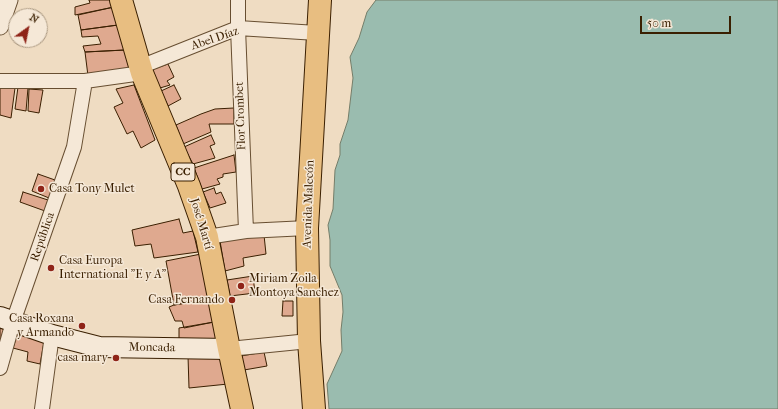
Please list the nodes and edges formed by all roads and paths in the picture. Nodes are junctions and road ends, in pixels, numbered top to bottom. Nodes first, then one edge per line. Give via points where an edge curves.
1 (9, 0) edge
2 (121, 0) edge
3 (238, 0) edge
4 (320, 0) edge
5 (0, 26) edge
6 (238, 28) junction
7 (317, 33) junction
8 (141, 70) junction
9 (0, 81) edge
10 (85, 81) junction
11 (306, 228) junction
12 (246, 231) junction
13 (207, 238) junction
14 (7, 320) edge
15 (52, 335) junction
16 (309, 341) junction
17 (229, 349) junction
18 (0, 368) edge
19 (42, 409) edge
20 (242, 409) edge
21 (314, 409) edge

1 - 5 street
2 - 8 main road, José Martí / CC
3 - 6 street, Flor Crombet
4 - 7 main road, Avenida Malecón
6 - 7 street, Abel Díaz
6 - 8 street, Abel Díaz
6 - 12 street, Flor Crombet
7 - 11 main road, Avenida Malecón
8 - 10 street, Abel Díaz
8 - 13 main road, José Martí / CC via 189,186
9 - 10 street, Abel Díaz
10 - 14 street, República via 74,147
11 - 12 street
11 - 16 main road, Avenida Malecón
12 - 13 street
13 - 17 main road, José Martí / CC
14 - 15 main road, Moncada
14 - 18 street, República
15 - 17 main road, Moncada via 99,348
15 - 19 street
16 - 17 street, Moncada
16 - 21 main road, Avenida Malecón
17 - 20 main road, José Martí / CC

